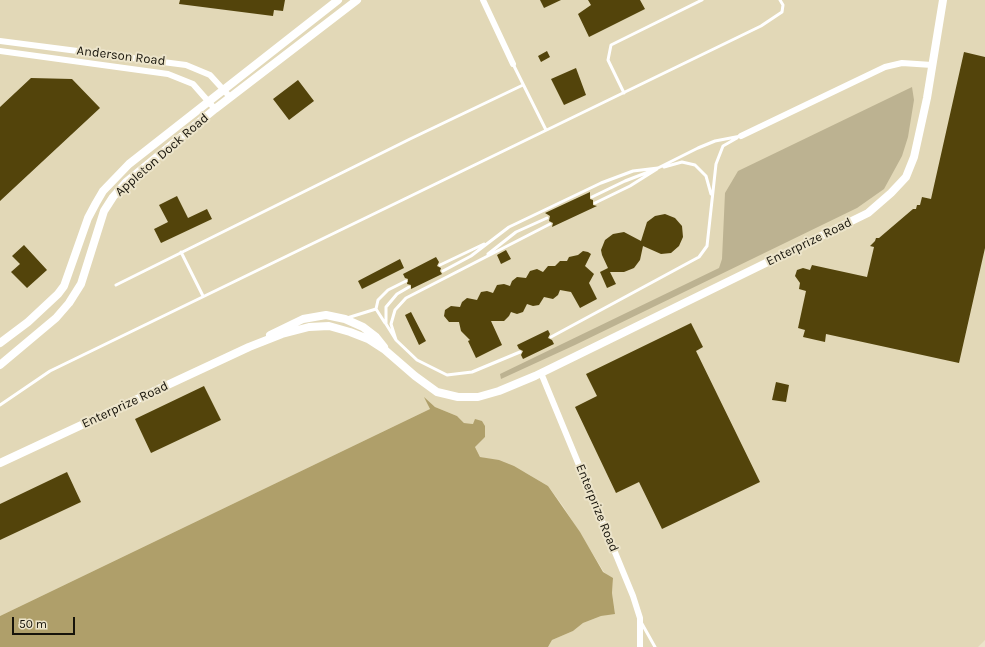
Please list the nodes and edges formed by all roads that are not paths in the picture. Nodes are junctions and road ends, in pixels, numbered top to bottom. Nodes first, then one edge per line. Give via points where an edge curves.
1 (338, 0) edge
2 (357, 0) edge
3 (702, 0) edge
4 (780, 0) edge
5 (943, 0) edge
6 (483, 1) edge
7 (0, 41) edge
8 (0, 51) edge
9 (513, 64) joint
10 (932, 65) junction
11 (524, 85) junction
12 (223, 89) junction
13 (624, 92) junction
14 (230, 97) junction
15 (208, 101) junction
16 (215, 109) junction
17 (546, 130) junction
18 (741, 136) junction
19 (658, 168) junction
20 (712, 196) junction
21 (592, 197) dead end
22 (595, 203) dead end
23 (547, 218) dead end
24 (550, 224) dead end
25 (490, 241) junction
26 (181, 252) junction
27 (482, 259) junction
28 (440, 264) dead end
29 (443, 271) dead end
30 (406, 281) dead end
31 (116, 285) dead end
32 (409, 287) dead end
33 (204, 296) junction
34 (376, 309) junction
35 (346, 319) junction
36 (386, 324) junction
37 (551, 337) dead end
38 (396, 340) junction
39 (0, 343) edge
40 (249, 347) junction
41 (385, 350) junction
42 (520, 352) dead end
43 (0, 364) edge
44 (541, 373) junction
45 (0, 405) edge
46 (0, 463) edge
47 (640, 618) junction
48 (640, 647) edge
49 (655, 647) edge

1 - 12 street, Appleton Dock Road
2 - 14 street, Appleton Dock Road
3 - 13 lane via 611,45 608,60
4 - 13 lane via 783,5 782,12 761,26
5 - 10 street, Enterprize Road
6 - 9 street
7 - 12 street, Anderson Road via 186,65 210,75
8 - 15 street, Anderson Road via 168,74 193,84
9 - 11 lane
10 - 18 street via 902,64 885,67
10 - 44 street, Enterprize Road via 914,157 906,177 868,213
11 - 17 lane
11 - 26 lane
12 - 14 street, Anderson Road
12 - 15 street, Appleton Dock Road
13 - 17 lane
14 - 16 street, Appleton Dock Road
15 - 16 street, Anderson Road
15 - 39 street, Appleton Dock Road via 129,164 103,191 88,218 64,286 28,322
16 - 43 street, Appleton Dock Road via 126,182 113,197 98,229 81,284 69,303 56,318
17 - 33 lane
18 - 19 lane via 698,148
18 - 20 lane via 723,146 716,164
19 - 20 lane via 682,162 695,165 706,176
19 - 21 lane
19 - 22 lane via 630,186
19 - 25 lane via 633,171 601,183 509,227
20 - 37 lane via 707,246 699,257
23 - 27 lane via 516,232
24 - 27 lane
25 - 28 lane
25 - 29 lane via 471,256
26 - 31 lane
26 - 33 lane
27 - 38 lane via 406,298 395,310 391,324
30 - 34 lane via 388,290 378,300
32 - 36 lane via 397,294 386,307
33 - 45 lane via 50,371
34 - 35 lane
34 - 36 lane
35 - 40 street, Enterprize Road via 326,315 303,319
35 - 41 street, Enterprize Road via 376,337
36 - 38 lane
38 - 42 lane via 417,360 447,375 472,372
40 - 41 street, Enterprize Road via 282,334 309,327 328,326 350,332
40 - 46 street, Enterprize Road
41 - 44 street, Enterprize Road via 437,392 458,397 478,397
44 - 47 street, Enterprize Road
47 - 48 street, Enterprize Road
47 - 49 lane

